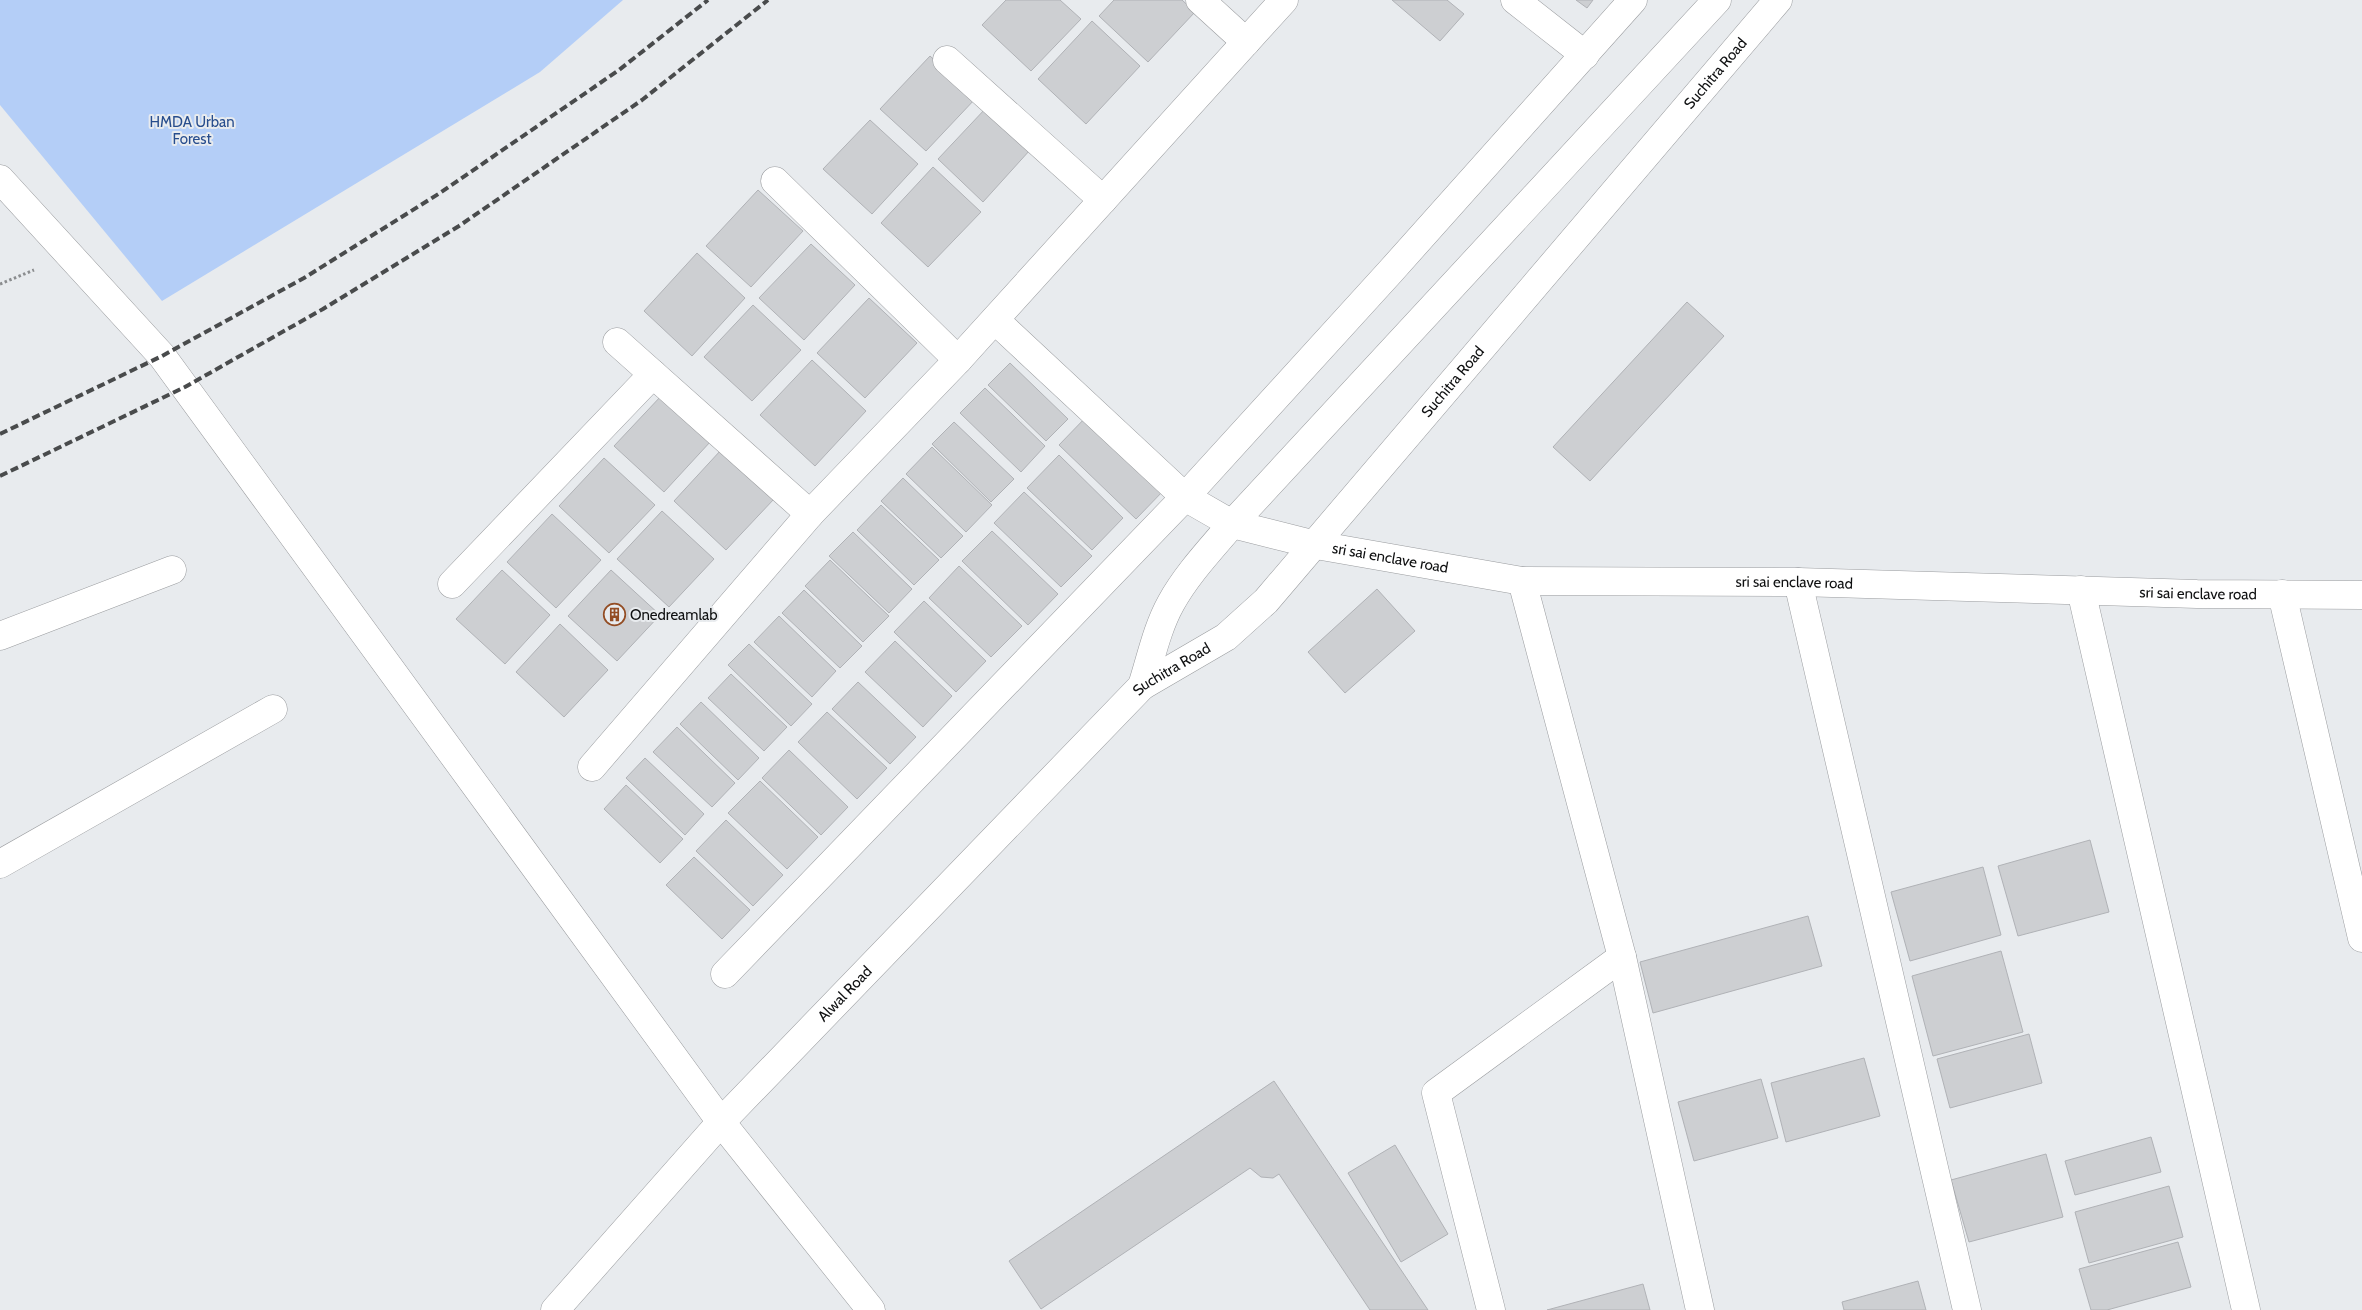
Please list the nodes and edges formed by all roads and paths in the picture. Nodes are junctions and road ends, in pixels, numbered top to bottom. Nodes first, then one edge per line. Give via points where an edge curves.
1 (1200, 0) edge
2 (1284, 0) edge
3 (1515, 0) edge
4 (1633, 0) edge
5 (1717, 0) edge
6 (1778, 0) edge
7 (1246, 42) junction
8 (1585, 55) junction
9 (947, 60) dead end
10 (0, 179) edge
11 (775, 181) dead end
12 (1103, 200) junction
13 (995, 320) junction
14 (617, 342) dead end
15 (958, 360) junction
16 (653, 374) junction
17 (1185, 497) junction
18 (810, 514) junction
19 (1232, 524) junction
20 (1316, 545) junction
21 (172, 570) dead end
22 (1522, 581) junction
23 (1798, 582) junction
24 (452, 584) dead end
25 (2081, 590) junction
26 (2282, 594) junction
27 (2362, 595) edge
28 (0, 636) edge
29 (1142, 686) junction
30 (273, 709) dead end
31 (592, 767) dead end
32 (0, 864) edge
33 (2362, 938) edge
34 (1622, 957) junction
35 (725, 974) dead end
36 (721, 1122) junction
37 (555, 1310) edge
38 (871, 1310) edge
39 (1491, 1310) edge
40 (1700, 1310) edge
41 (1967, 1310) edge
42 (2246, 1310) edge

1 - 7 street
2 - 7 street
3 - 8 street
4 - 8 street
5 - 19 street, Suchitra Road
6 - 20 street, Suchitra Road
7 - 12 street
8 - 17 street
9 - 12 street
10 - 36 street via 162,356
11 - 15 street
12 - 13 street
13 - 15 street
13 - 17 street, sri sai enclave road
14 - 16 street
15 - 18 street
16 - 18 street
16 - 24 street
17 - 19 street, sri sai enclave road
17 - 35 street
18 - 31 street
19 - 20 street, sri sai enclave road
19 - 29 street, Suchitra Road via 1193,570 1171,603
20 - 22 street, sri sai enclave road
20 - 29 street, Suchitra Road via 1266,601 1226,637
21 - 28 street
22 - 23 street, sri sai enclave road
22 - 34 street
23 - 25 street, sri sai enclave road
23 - 41 street
25 - 26 street, sri sai enclave road
25 - 42 street
26 - 27 street, sri sai enclave road
26 - 33 street
29 - 36 street, Alwal Road
30 - 32 street
34 - 39 street via 1436,1094
34 - 40 street
36 - 37 street, Alwal Road
36 - 38 street

